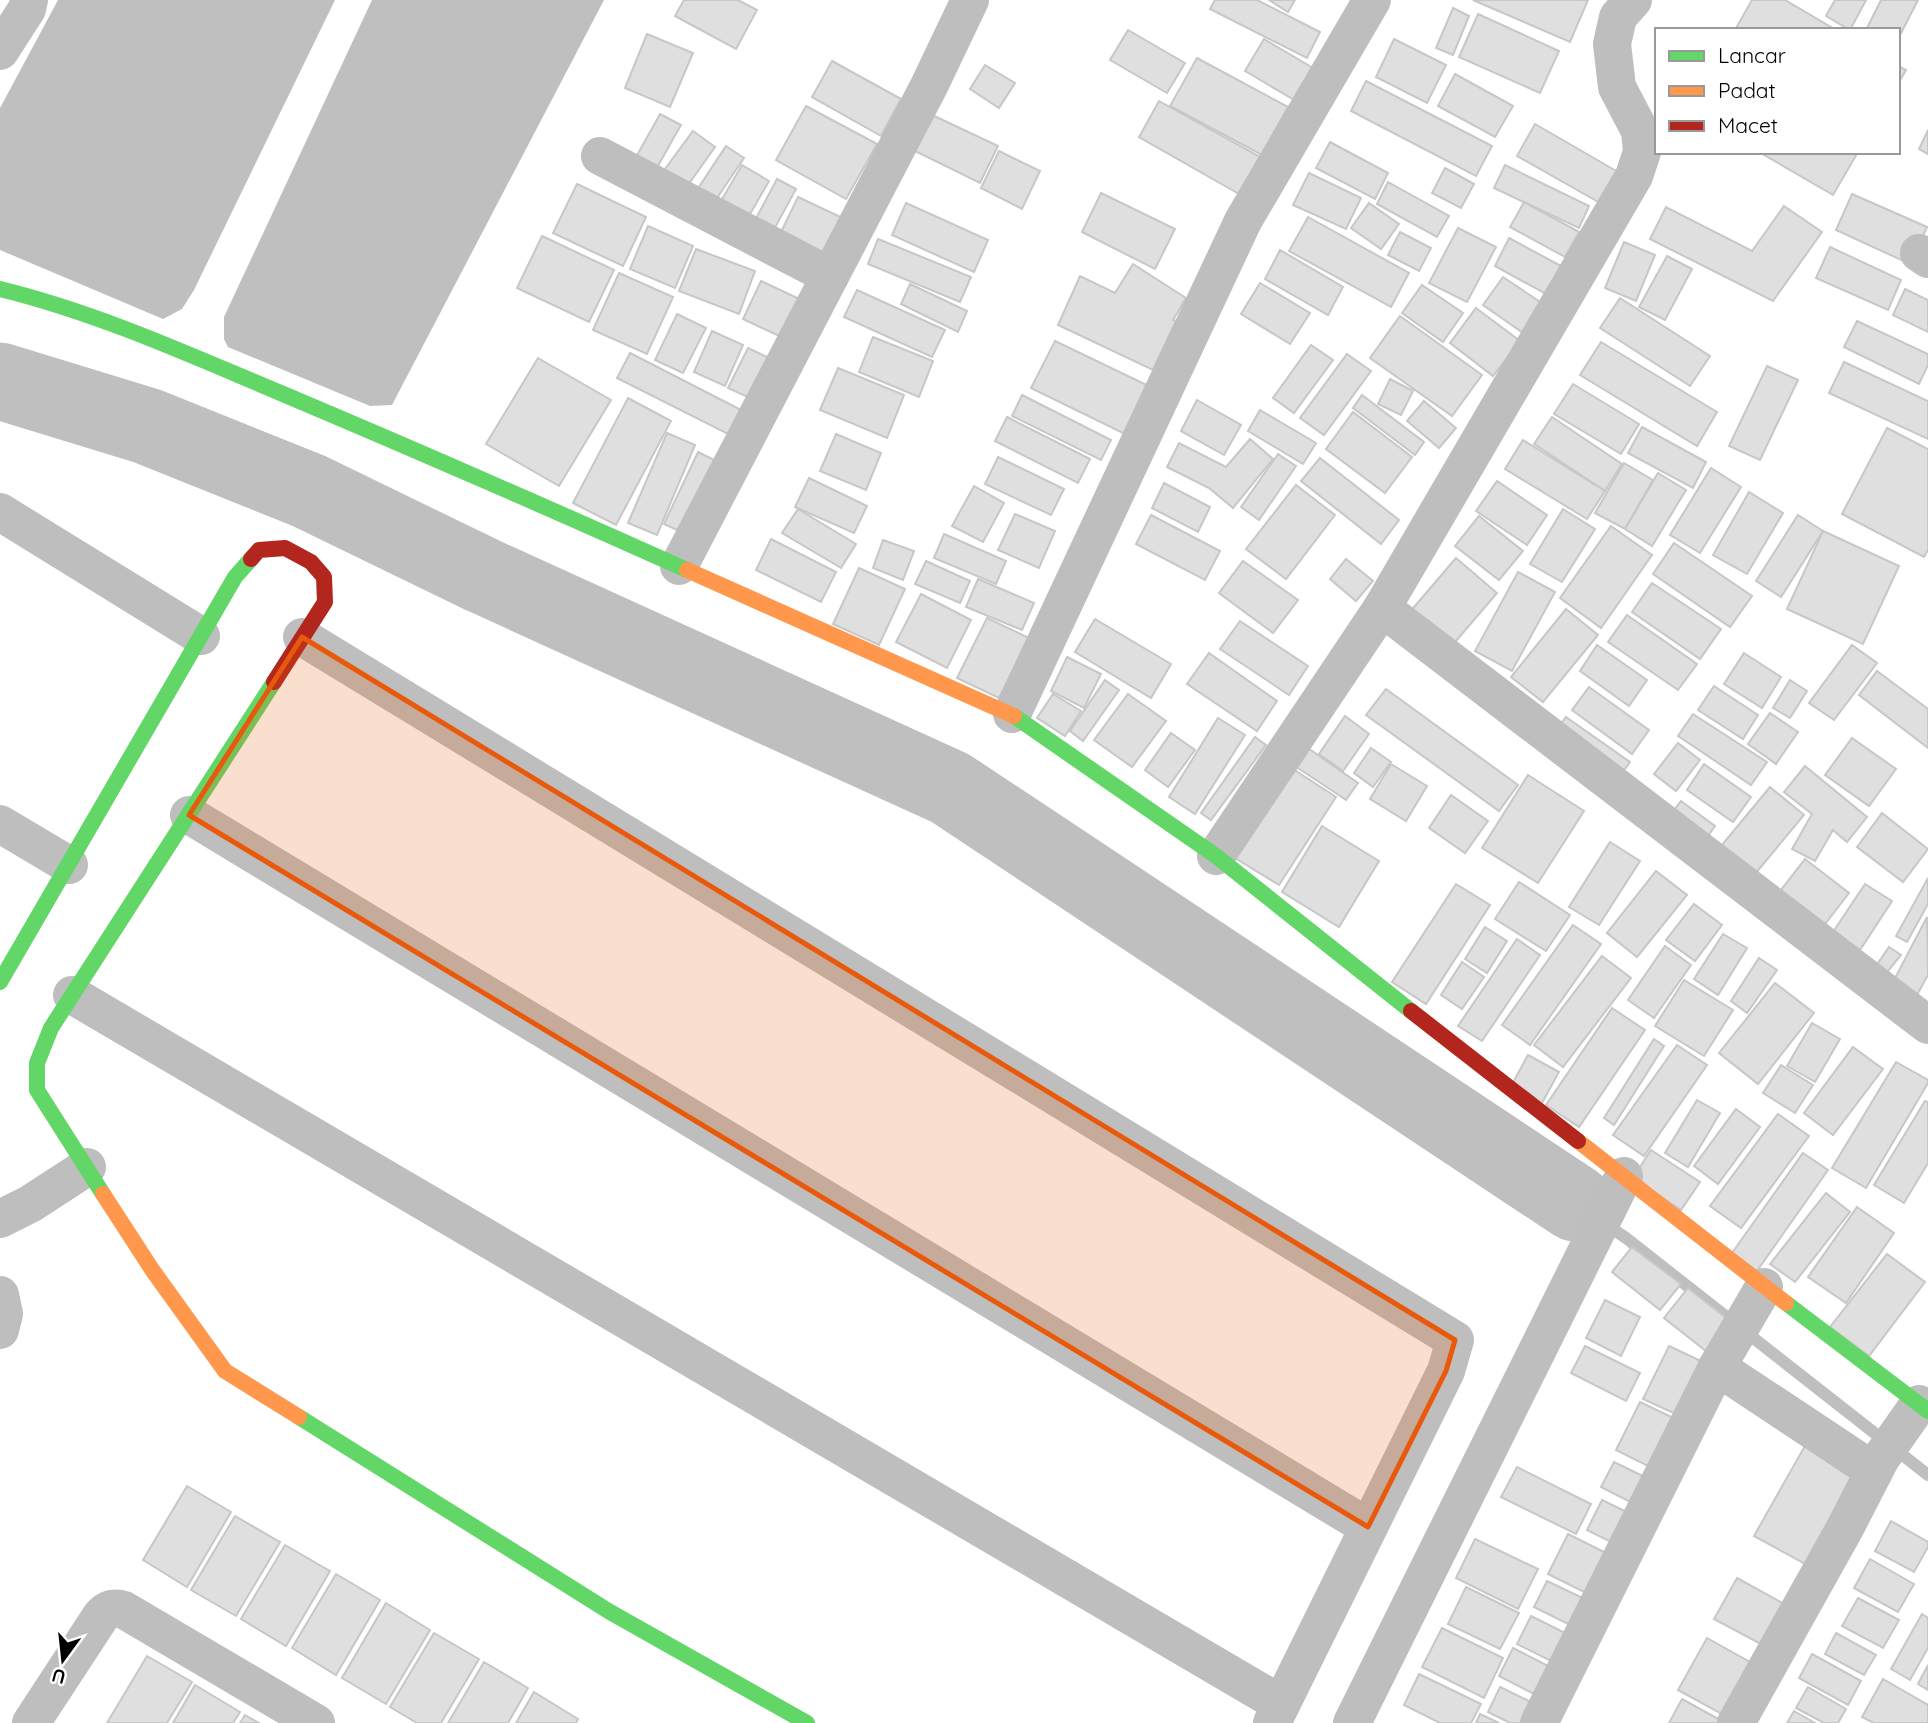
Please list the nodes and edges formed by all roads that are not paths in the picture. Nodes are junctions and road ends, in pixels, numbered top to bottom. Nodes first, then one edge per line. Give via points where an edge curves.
1 (970, 0) edge
2 (1371, 0) edge
3 (1633, 0) edge
4 (28, 5) edge
5 (0, 51) edge
6 (600, 156) dead end
7 (830, 276) junction
8 (0, 289) edge
9 (0, 512) edge
10 (679, 566) junction
11 (1381, 608) junction
12 (201, 636) junction
13 (302, 637) junction
14 (1012, 714) junction
15 (189, 815) junction
16 (0, 824) edge
17 (1216, 856) junction
18 (69, 865) junction
19 (0, 982) edge
20 (72, 995) junction
21 (1928, 1025) edge
22 (87, 1167) junction
23 (1611, 1204) junction
24 (0, 1219) edge
25 (0, 1295) edge
26 (1740, 1328) junction
27 (0, 1330) edge
28 (1900, 1435) edge
29 (1368, 1527) junction
30 (1276, 1714) edge
31 (31, 1723) edge
32 (316, 1723) edge
33 (807, 1723) edge
34 (1352, 1723) edge
35 (1539, 1723) edge
36 (1736, 1723) edge

1 - 7 street
2 - 14 street via 1243,221
3 - 11 street via 1618,17 1612,44 1618,86 1640,131 1642,152 1634,176
4 - 5 street
6 - 7 street
7 - 10 street
8 - 10 street via 127,328
9 - 12 street
10 - 14 street
11 - 17 street
11 - 21 street
12 - 13 street via 248,561 259,550 285,548 311,562 324,577 325,601
12 - 18 street
13 - 15 street
13 - 29 street via 1455,1340 1446,1371
14 - 17 street
15 - 20 street
15 - 29 street
16 - 18 street
17 - 23 street via 1473,1060
18 - 19 street
20 - 22 street via 51,1028 37,1063 37,1090
20 - 30 street
22 - 24 street
22 - 33 street via 153,1271 225,1371 610,1612
23 - 26 street
23 - 34 street
25 - 27 street via 4,1314
26 - 28 street
26 - 28 street
26 - 35 street
28 - 36 street
29 - 30 street
31 - 32 street via 110,1608 124,1610

